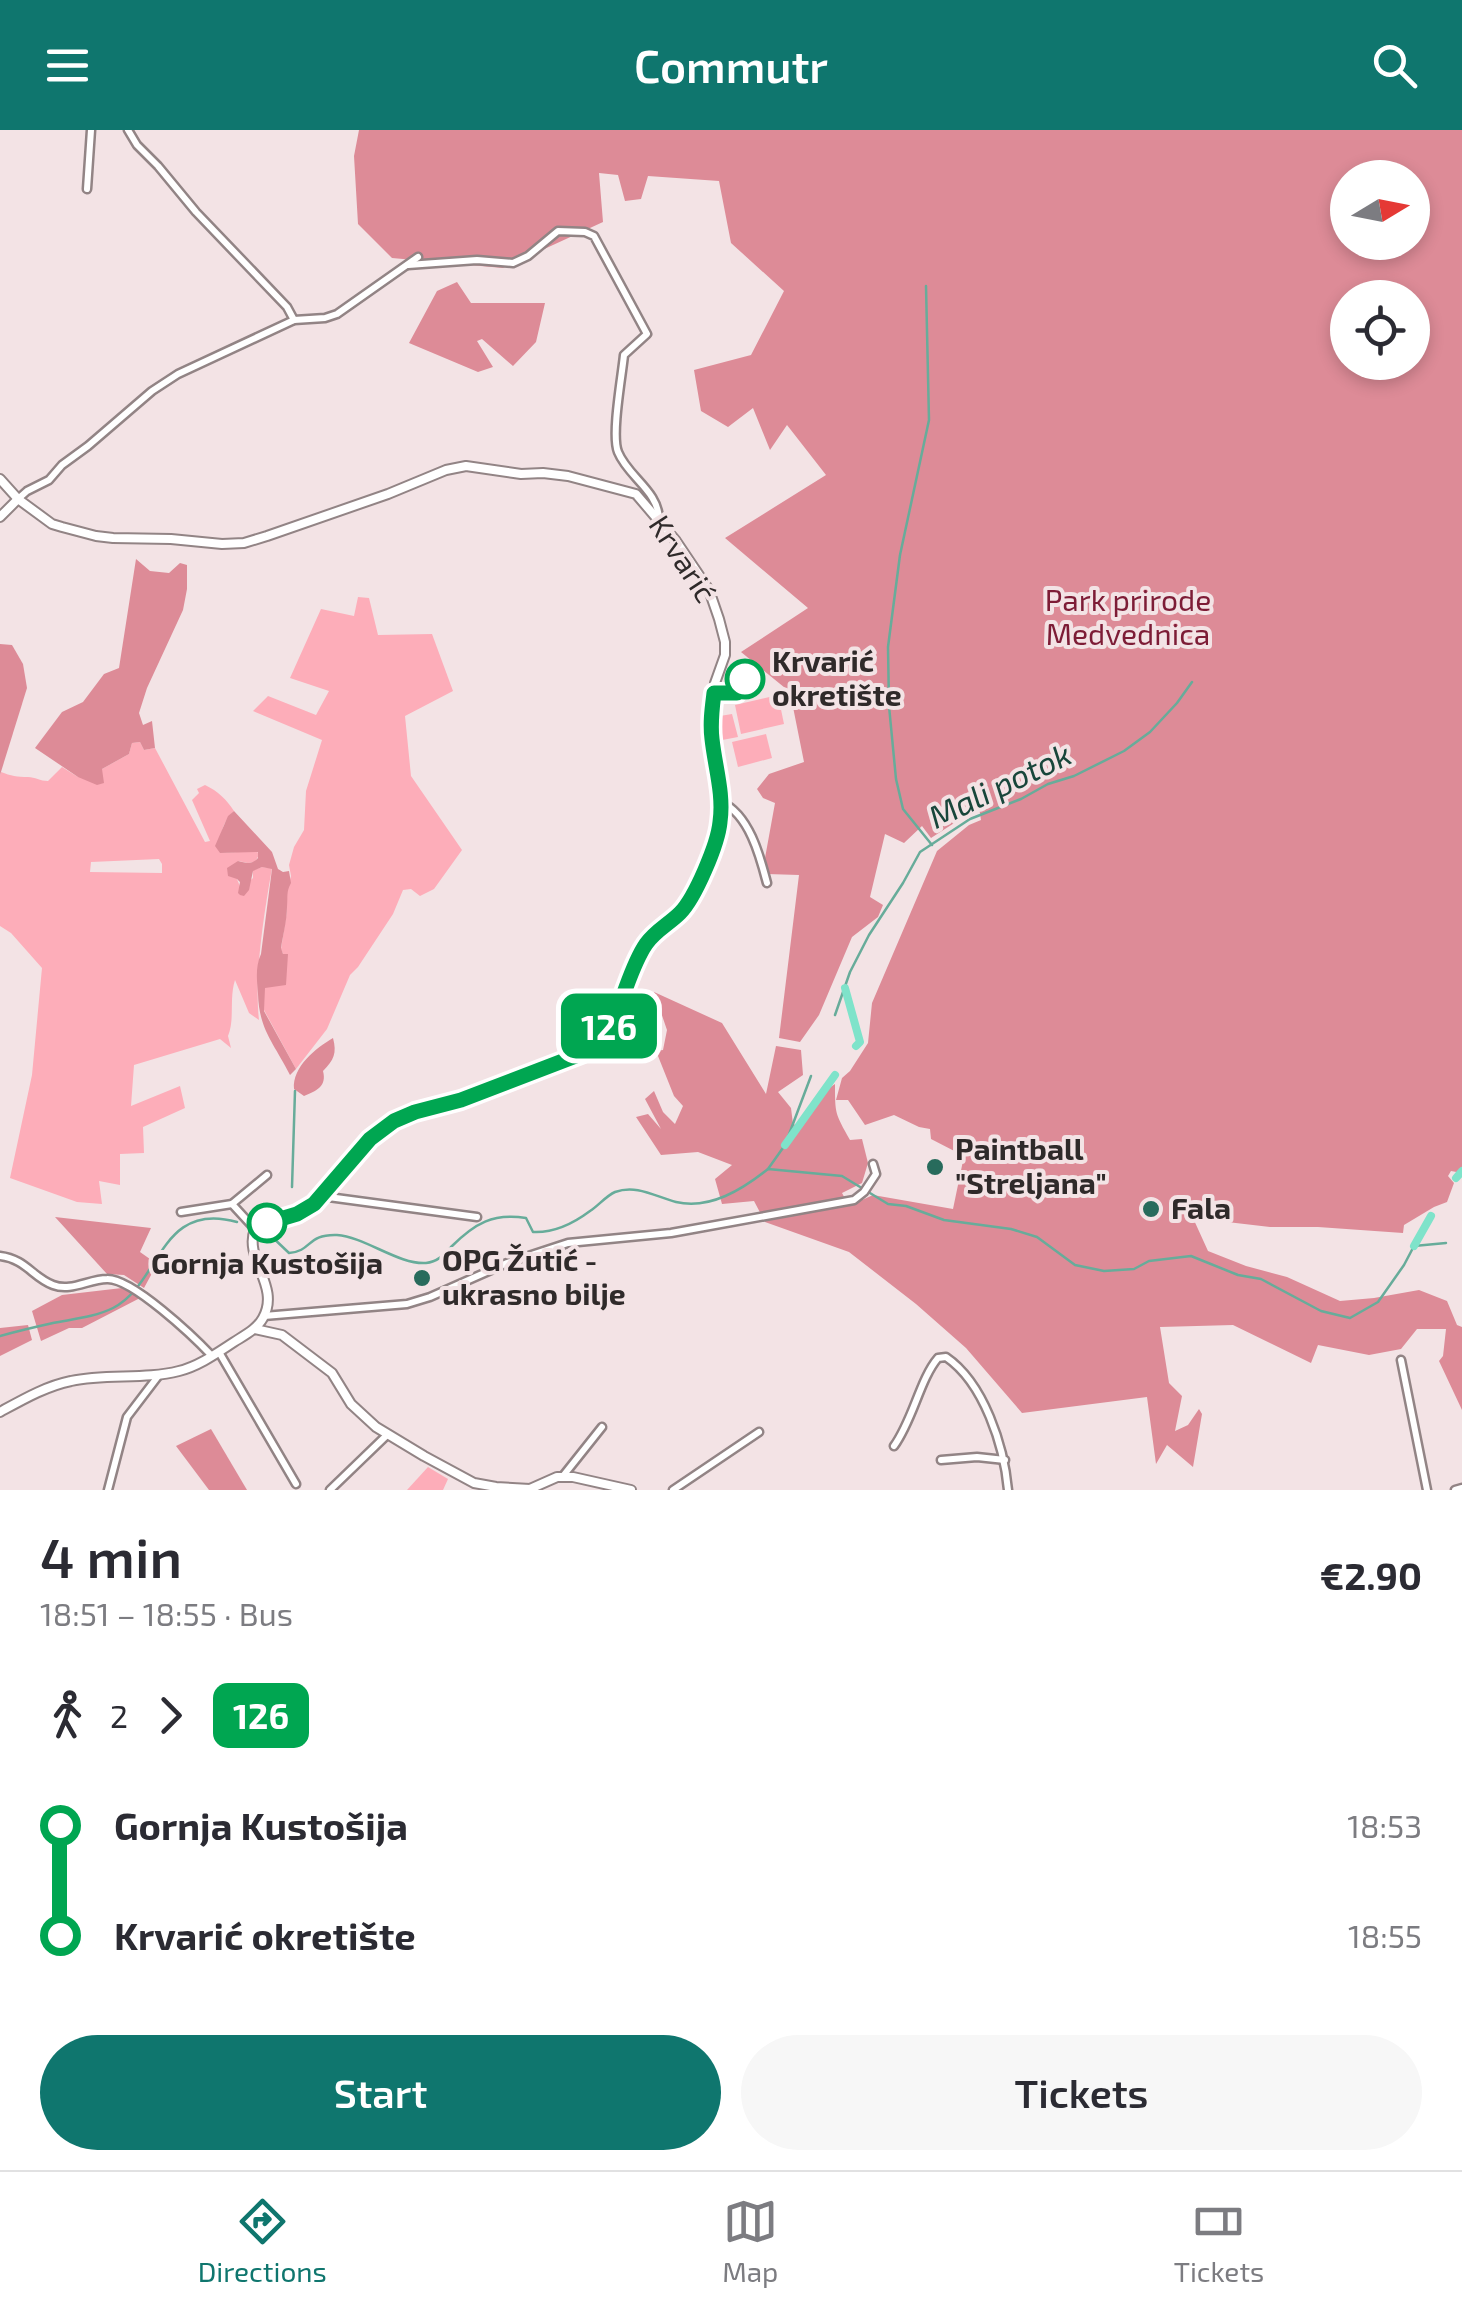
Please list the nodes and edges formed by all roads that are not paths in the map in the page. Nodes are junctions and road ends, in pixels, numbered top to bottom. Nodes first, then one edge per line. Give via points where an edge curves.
1 (91, 130) edge
2 (128, 130) edge
3 (87, 189) dead end
4 (418, 257) dead end
5 (408, 264) junction
6 (294, 320) junction
7 (0, 479) edge
8 (18, 498) junction
9 (0, 518) edge
10 (659, 520) junction
11 (721, 802) junction
12 (767, 883) dead end
13 (873, 1164) dead end
14 (267, 1175) dead end
15 (321, 1196) junction
16 (232, 1204) junction
17 (181, 1212) dead end
18 (477, 1217) dead end
19 (255, 1229) junction
20 (0, 1256) edge
21 (264, 1316) junction
22 (255, 1328) junction
23 (215, 1354) junction
24 (1401, 1360) dead end
25 (160, 1374) junction
26 (0, 1412) edge
27 (602, 1426) dead end
28 (759, 1432) dead end
29 (388, 1434) junction
30 (894, 1446) dead end
31 (941, 1460) dead end
32 (1005, 1460) junction
33 (563, 1476) junction
34 (296, 1484) dead end
35 (1462, 1488) edge
36 (108, 1490) edge
37 (330, 1490) edge
38 (631, 1490) edge
39 (674, 1490) edge
40 (1008, 1490) edge
41 (1427, 1490) edge
42 (1455, 1490) edge

1 - 3 street
2 - 6 street
4 - 5 street
5 - 6 street via 337,314
5 - 10 street via 513,263 558,230 594,236 647,334 624,354 615,430 620,455 651,495
6 - 8 street via 161,384 50,480
7 - 8 street, Krvarić
8 - 9 street
8 - 10 street, Krvarić via 52,524 96,536 244,543 466,466 568,476 636,494
10 - 11 street, Krvarić via 709,590 725,642 711,717
11 - 12 street via 738,814
11 - 15 street, Krvarić via 718,836 687,904 647,942 612,1022 592,1048 394,1121
13 - 21 street via 876,1174 854,1200 671,1233 568,1243 407,1304
14 - 16 street
15 - 18 street
15 - 19 street, Krvarić via 307,1210
16 - 17 street
16 - 19 street
19 - 21 street via 251,1242 268,1292
20 - 23 street via 60,1287 107,1279 131,1286
21 - 22 street
22 - 23 street
22 - 29 street via 282,1335 332,1373 356,1410
23 - 25 street
23 - 34 street
24 - 41 street
25 - 26 street via 69,1381
25 - 36 street via 127,1417
27 - 33 street
28 - 39 street
29 - 33 street via 485,1486 530,1489
29 - 37 street
30 - 32 street via 932,1367 946,1357 978,1394
31 - 32 street
32 - 40 street
33 - 38 street
35 - 42 street

